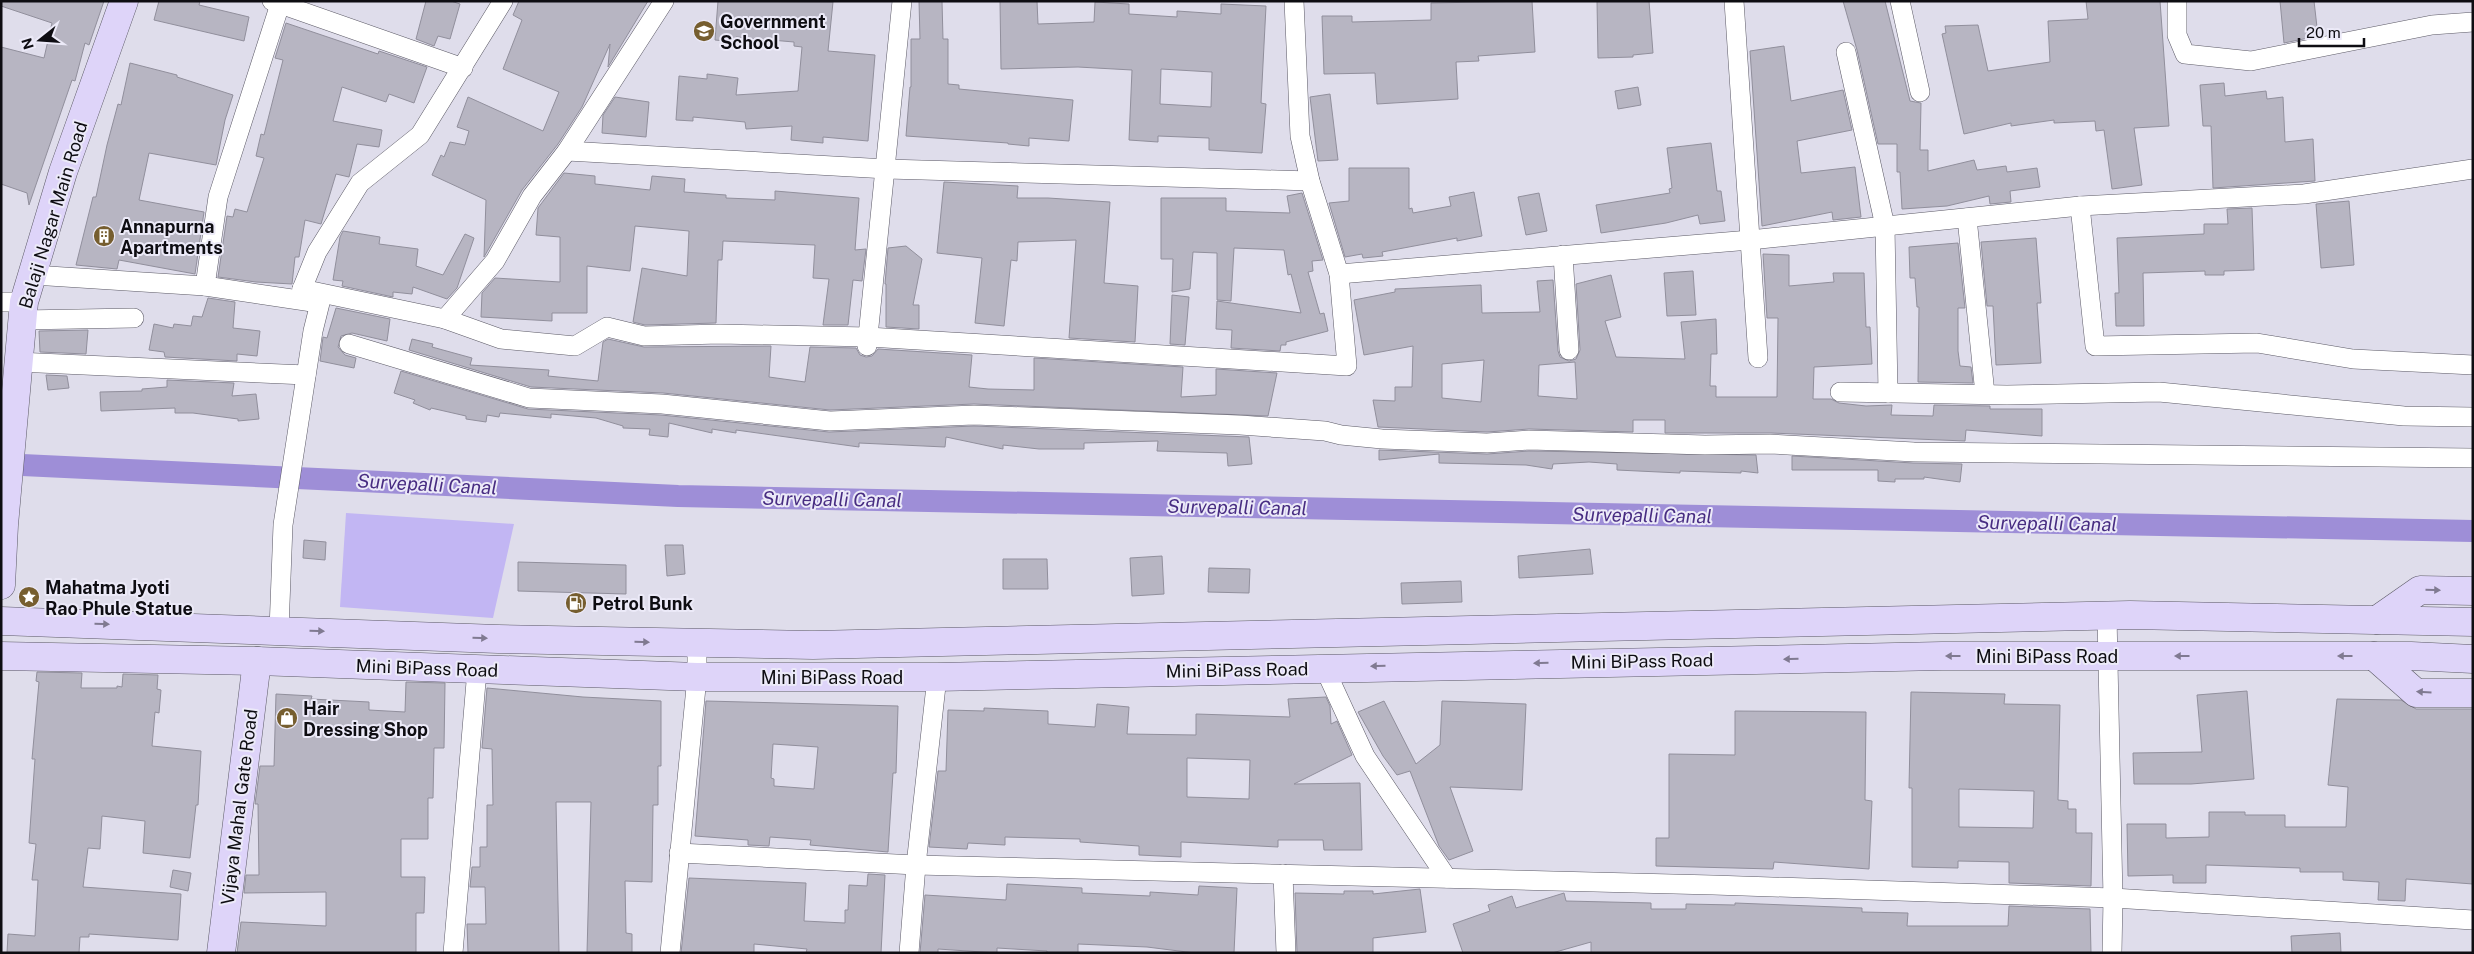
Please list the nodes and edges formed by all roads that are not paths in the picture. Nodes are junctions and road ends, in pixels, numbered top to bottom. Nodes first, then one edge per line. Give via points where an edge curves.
1 (124, 1) edge
2 (503, 1) edge
3 (664, 1) edge
4 (902, 1) edge
5 (1294, 1) edge
6 (1734, 1) edge
7 (1900, 1) edge
8 (2177, 1) edge
9 (278, 2) edge
10 (2473, 22) edge
11 (1846, 52) dead end
12 (463, 68) junction
13 (1920, 92) dead end
14 (567, 151) junction
15 (887, 169) junction
16 (2473, 169) edge
17 (1310, 181) junction
18 (2080, 206) junction
19 (1967, 218) junction
20 (1886, 226) junction
21 (1750, 240) junction
22 (1563, 255) junction
23 (1339, 274) junction
24 (33, 275) junction
25 (205, 286) junction
26 (302, 289) junction
27 (320, 304) junction
28 (16, 308) edge
29 (134, 318) dead end
30 (445, 319) junction
31 (868, 342) junction
32 (349, 344) dead end
33 (1569, 350) dead end
34 (12, 358) edge
35 (1758, 358) dead end
36 (2473, 365) edge
37 (306, 375) junction
38 (1840, 392) dead end
39 (1888, 392) junction
40 (1985, 394) junction
41 (2473, 417) edge
42 (2473, 458) edge
43 (1, 585) edge
44 (2473, 591) edge
45 (2107, 615) junction
46 (2377, 620) junction
47 (1, 621) edge
48 (2473, 622) edge
49 (279, 630) junction
50 (697, 643) junction
51 (1, 656) edge
52 (2107, 656) junction
53 (2374, 656) junction
54 (2473, 659) edge
55 (257, 660) junction
56 (1324, 668) junction
57 (478, 670) junction
58 (697, 677) junction
59 (937, 677) junction
60 (2473, 693) edge
61 (679, 853) junction
62 (916, 865) junction
63 (1283, 874) junction
64 (1448, 878) junction
65 (2113, 898) junction
66 (2473, 920) edge
67 (221, 953) edge
68 (453, 953) edge
69 (670, 953) edge
70 (910, 953) edge
71 (1286, 953) edge
72 (2112, 953) edge

1 - 24 main road, Balaji Nagar Main Road via 63,172
2 - 12 street
3 - 14 street
4 - 15 street
5 - 17 street via 1300,136
6 - 21 street
7 - 13 street
8 - 10 street via 2178,35 2185,54 2251,61 2432,26
9 - 12 street
9 - 25 street via 218,197
11 - 20 street
12 - 26 street via 420,135 360,183 317,252
14 - 15 street
14 - 30 street via 532,196 495,261
15 - 17 street
15 - 31 street
16 - 18 street via 2304,194
17 - 23 street
18 - 19 street
18 - 36 street via 2095,346 2257,343 2353,359
19 - 20 street
19 - 40 street
20 - 21 street
20 - 39 street
21 - 22 street
21 - 35 street
22 - 23 street
22 - 33 street
23 - 31 street via 1348,366
24 - 25 street
24 - 28 main road, Balaji Nagar Main Road
25 - 27 street
26 - 27 street
26 - 30 street
27 - 37 street
28 - 29 street
28 - 34 main road, Balaji Nagar Main Road
30 - 31 street via 501,339 575,346 607,327 644,336 720,334
32 - 42 street via 528,398 662,404 830,422 974,415 1240,425 1382,439 1487,443 1529,440 1705,446 1770,444 1914,452
34 - 37 street
34 - 43 main road, Balaji Nagar Main Road via 13,414
37 - 49 street via 283,525
38 - 39 street
39 - 40 street
40 - 41 street via 2159,392 2404,416
46 -> 44 main road via 2420,590
45 - 46 main road
45 - 50 main road via 813,645
45 - 52 street
46 - 48 main road
47 -> 49 main road
49 -> 50 main road
50 - 58 street
51 - 55 main road, Mini BiPass Road
53 -> 52 main road, Mini BiPass Road
52 -> 56 main road, Mini BiPass Road via 1942,656
52 - 65 street
53 - 54 main road, Mini BiPass Road
60 -> 53 main road via 2416,692
55 - 57 main road, Mini BiPass Road
55 - 67 main road, Vijaya Mahal Gate Road
56 - 59 main road, Mini BiPass Road
56 - 64 street via 1365,756
57 - 58 main road, Mini BiPass Road
57 - 68 street
58 - 59 main road, Mini BiPass Road
58 - 61 street
59 - 62 street
61 - 62 street
61 - 69 street
62 - 63 street
62 - 70 street
63 - 64 street
63 - 71 street
64 - 65 street
65 - 66 street
65 - 72 street

